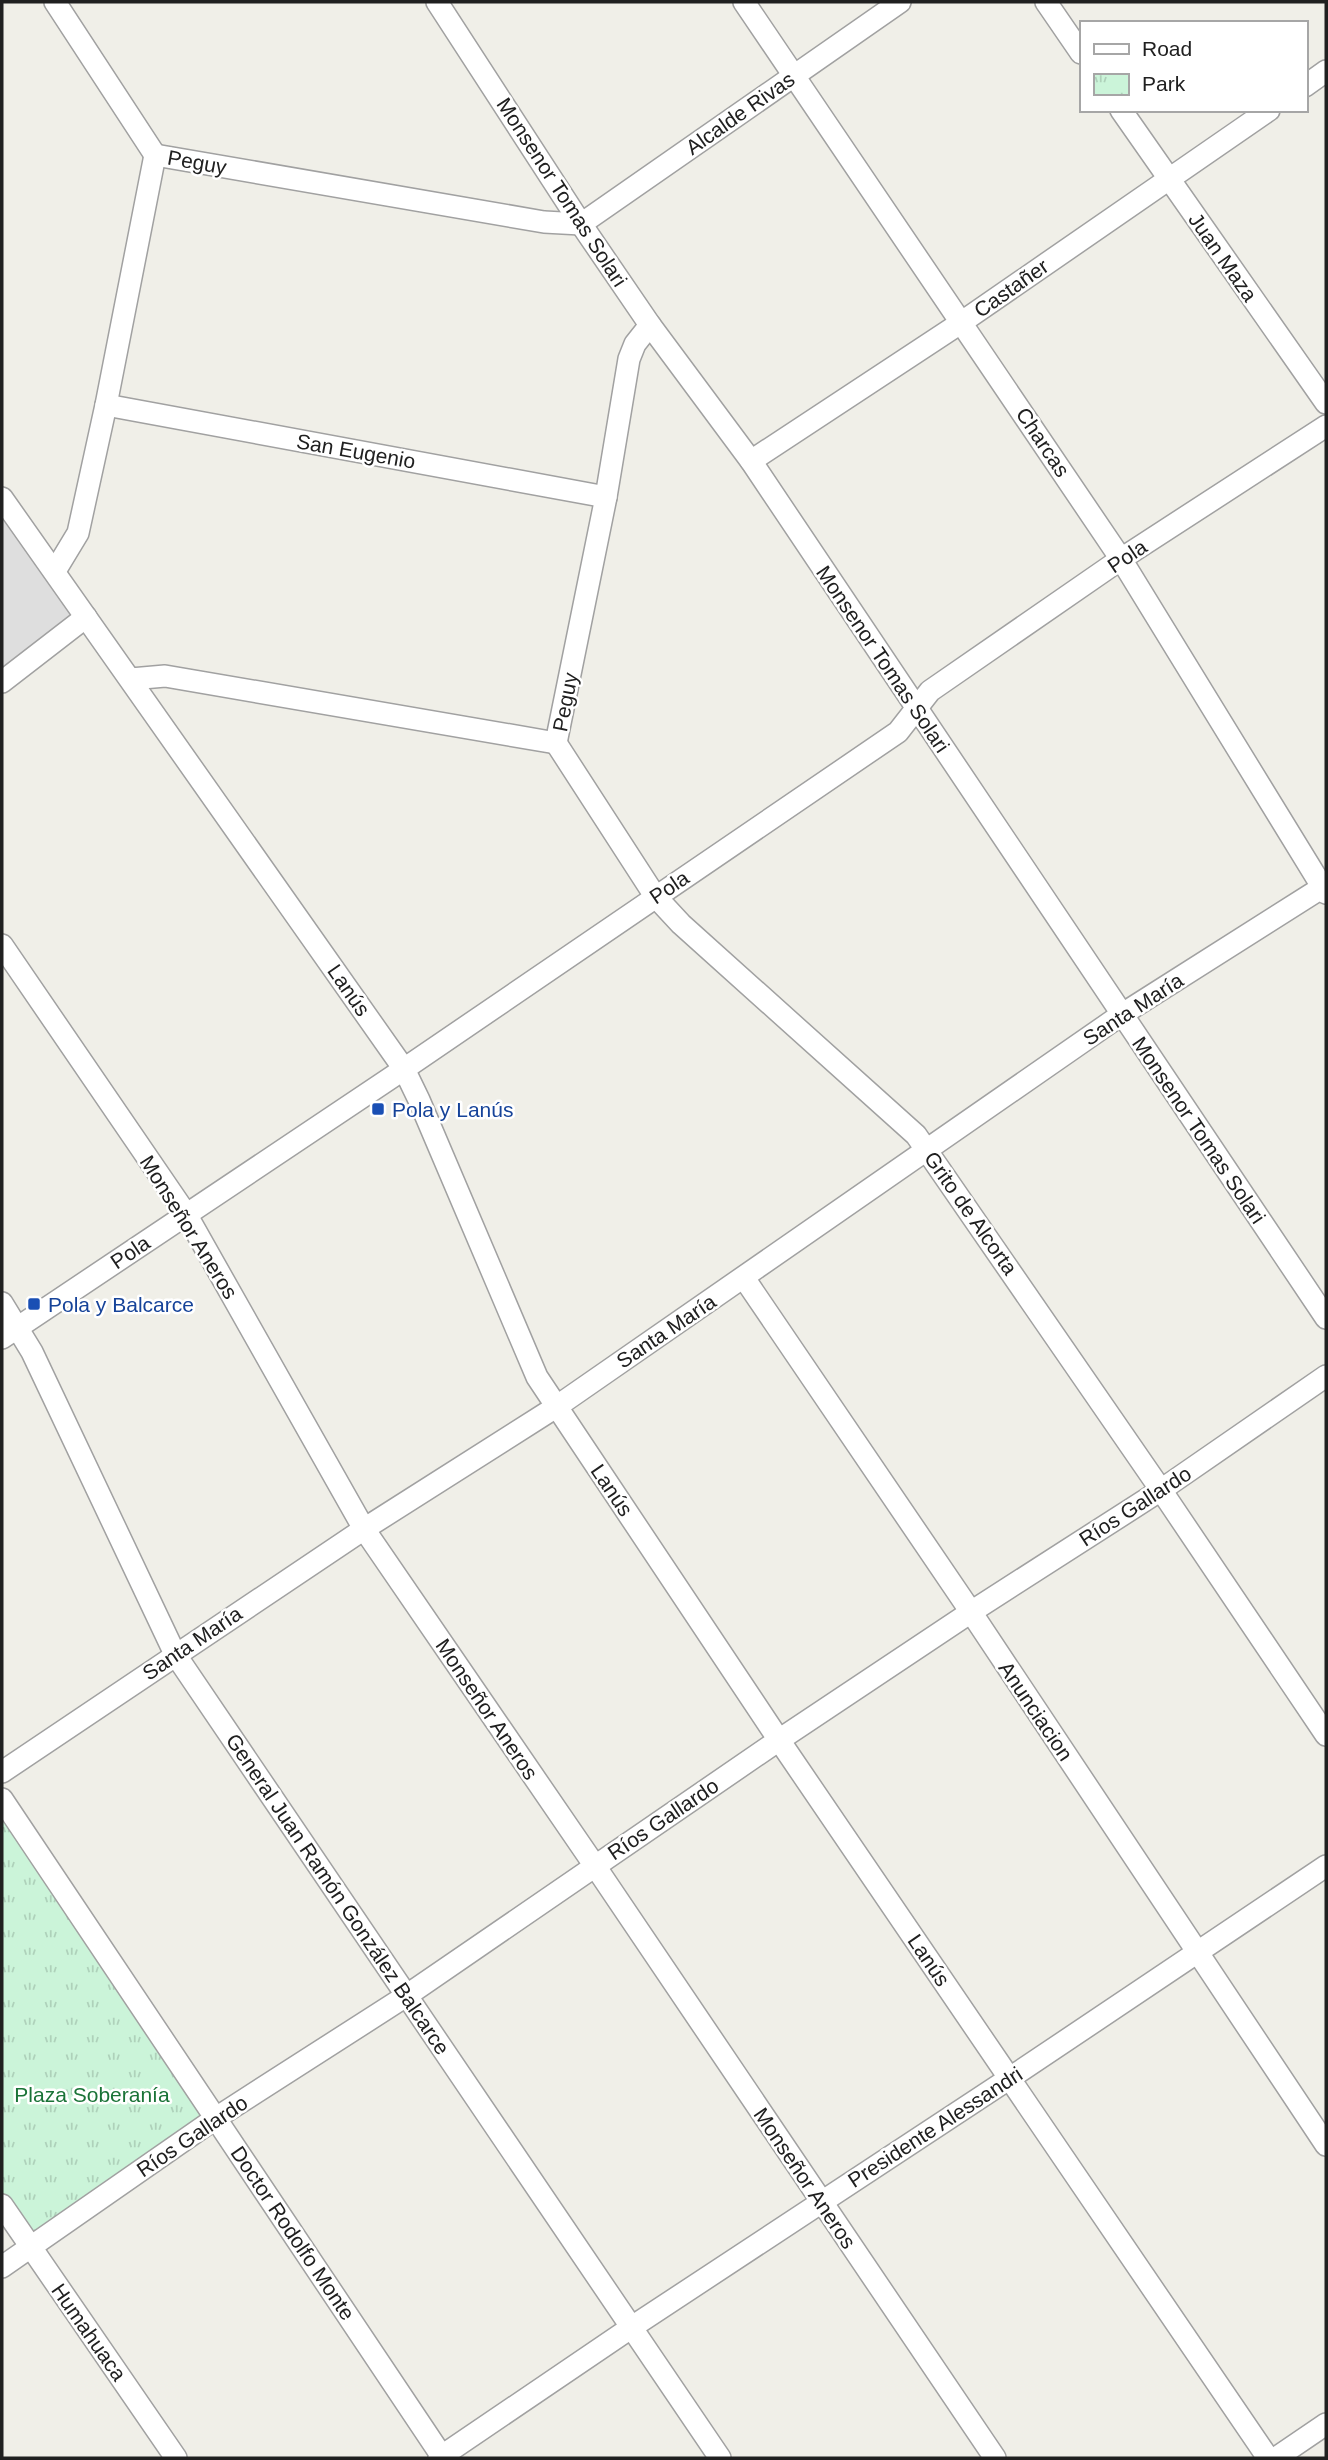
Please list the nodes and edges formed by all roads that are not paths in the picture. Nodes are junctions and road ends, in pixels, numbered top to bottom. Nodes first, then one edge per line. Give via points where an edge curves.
1 (55, 2) edge
2 (437, 2) edge
3 (744, 2) edge
4 (900, 2) edge
5 (1046, 2) edge
6 (1080, 52) edge
7 (1326, 71) edge
8 (794, 75) junction
9 (1307, 85) edge
10 (1122, 112) edge
11 (1266, 112) edge
12 (155, 155) junction
13 (1167, 179) junction
14 (581, 224) junction
15 (962, 322) junction
16 (650, 325) junction
17 (1326, 403) edge
18 (106, 405) junction
19 (1326, 426) edge
20 (751, 461) junction
21 (606, 497) junction
22 (2, 498) edge
23 (1121, 559) junction
24 (55, 570) junction
25 (86, 617) junction
26 (131, 679) junction
27 (2, 682) edge
28 (917, 710) junction
29 (556, 743) junction
30 (1325, 888) edge
31 (655, 896) junction
32 (2, 945) edge
33 (1121, 1015) junction
34 (404, 1069) junction
35 (928, 1151) junction
36 (186, 1214) junction
37 (744, 1278) junction
38 (2, 1303) edge
39 (1326, 1318) edge
40 (10, 1332) edge
41 (1326, 1376) edge
42 (556, 1407) junction
43 (1161, 1490) junction
44 (364, 1529) junction
45 (971, 1612) junction
46 (176, 1654) junction
47 (1326, 1735) edge
48 (779, 1740) junction
49 (2, 1772) edge
50 (2, 1799) edge
51 (595, 1866) junction
52 (1326, 1866) edge
53 (1197, 1952) junction
54 (406, 1996) junction
55 (1010, 2078) junction
56 (216, 2118) junction
57 (1326, 2145) edge
58 (821, 2203) junction
59 (2, 2205) edge
60 (30, 2247) junction
61 (2, 2267) edge
62 (632, 2327) junction
63 (1326, 2424) edge
64 (176, 2458) edge
65 (441, 2458) edge
66 (720, 2458) edge
67 (995, 2458) edge
68 (1268, 2458) edge
69 (1276, 2458) edge

1 - 12 street
2 - 14 street, Monsenor Tomas Solari
3 - 8 street, Charcas
4 - 8 street, Alcalde Rivas
5 - 6 street
7 - 9 street
8 - 14 street, Alcalde Rivas
8 - 15 street, Charcas
10 - 13 street, Juan Maza
11 - 13 street, Castañer
12 - 14 street, Peguy via 544,222
12 - 18 street, Peguy
13 - 15 street, Castañer
13 - 17 street, Juan Maza
14 - 16 street, Monsenor Tomas Solari
15 - 20 street, Castañer
15 - 23 street, Charcas
16 - 20 street, Monsenor Tomas Solari
16 - 21 street, Peguy via 629,359
18 - 21 street, San Eugenio
18 - 24 street, Peguy via 78,533
19 - 23 street, Pola
20 - 28 street, Monsenor Tomas Solari
21 - 29 street, Peguy
22 - 24 street, Lanús
23 - 28 street, Pola via 930,691
23 - 30 street, Charcas
24 - 25 street, Lanús
25 - 26 street, Lanús
25 - 27 street
26 - 29 street, Peguy via 164,676
26 - 34 street, Lanús
28 - 31 street, Pola via 898,732
28 - 33 street, Monsenor Tomas Solari
29 - 31 street, Grito de Alcorta
30 - 33 street, Santa María
31 - 34 street, Pola
31 - 35 street, Grito de Alcorta via 916,1135
32 - 36 street, Monseñor Aneros
33 - 35 street, Santa María
33 - 39 street, Monsenor Tomas Solari
34 - 36 street, Pola
34 - 42 street, Lanús via 537,1377
35 - 37 street, Santa María
35 - 43 street, Grito de Alcorta
36 - 40 street, Pola
36 - 44 street, Monseñor Aneros
37 - 42 street, Santa María
37 - 45 street, Anunciacion
38 - 40 street, General Juan Ramón González Balcarce
40 - 46 street, General Juan Ramón González Balcarce via 32,1352
41 - 43 street, Ríos Gallardo
42 - 44 street, Santa María
42 - 48 street, Lanús
43 - 45 street, Ríos Gallardo
43 - 47 street, Grito de Alcorta
44 - 46 street, Santa María
44 - 51 street, Monseñor Aneros
45 - 48 street, Ríos Gallardo
45 - 53 street, Anunciacion
46 - 49 street, Santa María
46 - 54 street, General Juan Ramón González Balcarce
48 - 51 street, Ríos Gallardo
48 - 55 street, Lanús
50 - 56 street, Doctor Rodolfo Monte
51 - 54 street, Ríos Gallardo
51 - 58 street, Monseñor Aneros
52 - 53 street, Presidente Alessandri
53 - 55 street, Presidente Alessandri
53 - 57 street, Anunciacion
54 - 56 street, Ríos Gallardo
54 - 62 street, General Juan Ramón González Balcarce
55 - 58 street, Presidente Alessandri
55 - 68 street, Lanús
56 - 60 street, Ríos Gallardo
56 - 65 street, Doctor Rodolfo Monte
58 - 62 street, Presidente Alessandri
58 - 67 street, Monseñor Aneros
59 - 60 street, Humahuaca
60 - 61 street, Ríos Gallardo
60 - 64 street, Humahuaca
62 - 65 street, Presidente Alessandri
62 - 66 street, General Juan Ramón González Balcarce
63 - 69 street

